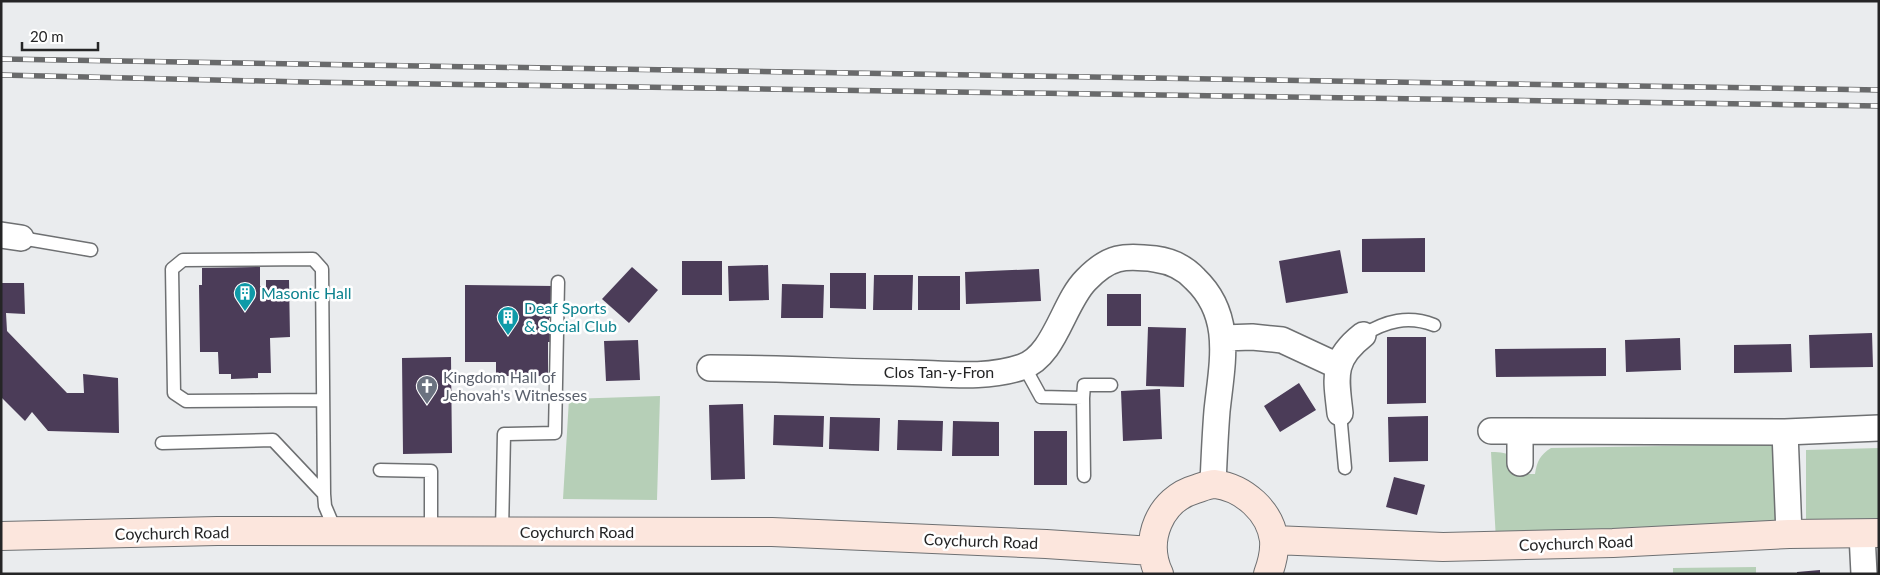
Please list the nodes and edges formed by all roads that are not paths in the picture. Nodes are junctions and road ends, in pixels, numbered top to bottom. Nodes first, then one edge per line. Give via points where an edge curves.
1 (11, 237) edge
2 (91, 250) dead end
3 (558, 282) dead end
4 (1434, 325) dead end
5 (1363, 335) joint
6 (1223, 338) junction
7 (1024, 366) junction
8 (1338, 366) junction
9 (710, 368) dead end
10 (1111, 385) dead end
11 (1083, 398) junction
12 (324, 400) junction
13 (1340, 413) joint
14 (1879, 428) edge
15 (1491, 431) dead end
16 (1520, 431) junction
17 (1784, 432) junction
18 (162, 443) dead end
19 (1520, 463) dead end
20 (1344, 468) dead end
21 (380, 470) dead end
22 (1084, 476) dead end
23 (1213, 484) junction
24 (324, 494) junction
25 (336, 532) junction
26 (432, 532) junction
27 (502, 532) junction
28 (1870, 533) edge
29 (1789, 534) junction
30 (1, 536) edge
31 (1274, 540) junction
32 (1155, 562) edge
33 (1268, 574) edge
34 (1864, 574) edge

1 - 2 lane
3 - 27 lane via 554,433 504,434
4 - 5 lane via 1416,320 1394,322 1380,325
5 - 8 street via 1343,355
6 - 7 street, Clos Tan-y-Fron via 1216,307 1206,289 1186,270 1160,260 1130,256 1112,260 1087,278 1076,291 1055,335 1040,354
6 - 8 street via 1282,340
6 - 23 street, Clos Tan-y-Fron
7 - 9 street, Clos Tan-y-Fron via 988,375
7 - 11 lane via 1041,397
8 - 13 street
10 - 11 lane via 1084,385
11 - 22 lane
12 - 12 lane via 186,401 174,393 172,269 183,260 312,259 322,269
12 - 24 lane
13 - 20 lane
14 - 17 street
15 - 16 street
16 - 17 street
16 - 19 street
17 - 29 street
18 - 24 lane via 273,440
21 - 26 lane via 432,471
23 - 31 main road via 1236,490 1254,503 1268,518
23 - 32 main road, Coychurch Road via 1189,491 1169,503 1152,543
24 - 25 lane via 325,506
25 - 26 main road, Coychurch Road
25 - 30 main road, Coychurch Road
26 - 27 main road, Coychurch Road
27 - 32 main road, Coychurch Road via 772,532 1046,544
28 - 29 main road, Coychurch Road
28 - 34 street
29 - 31 main road, Coychurch Road via 1443,547
31 - 33 main road

